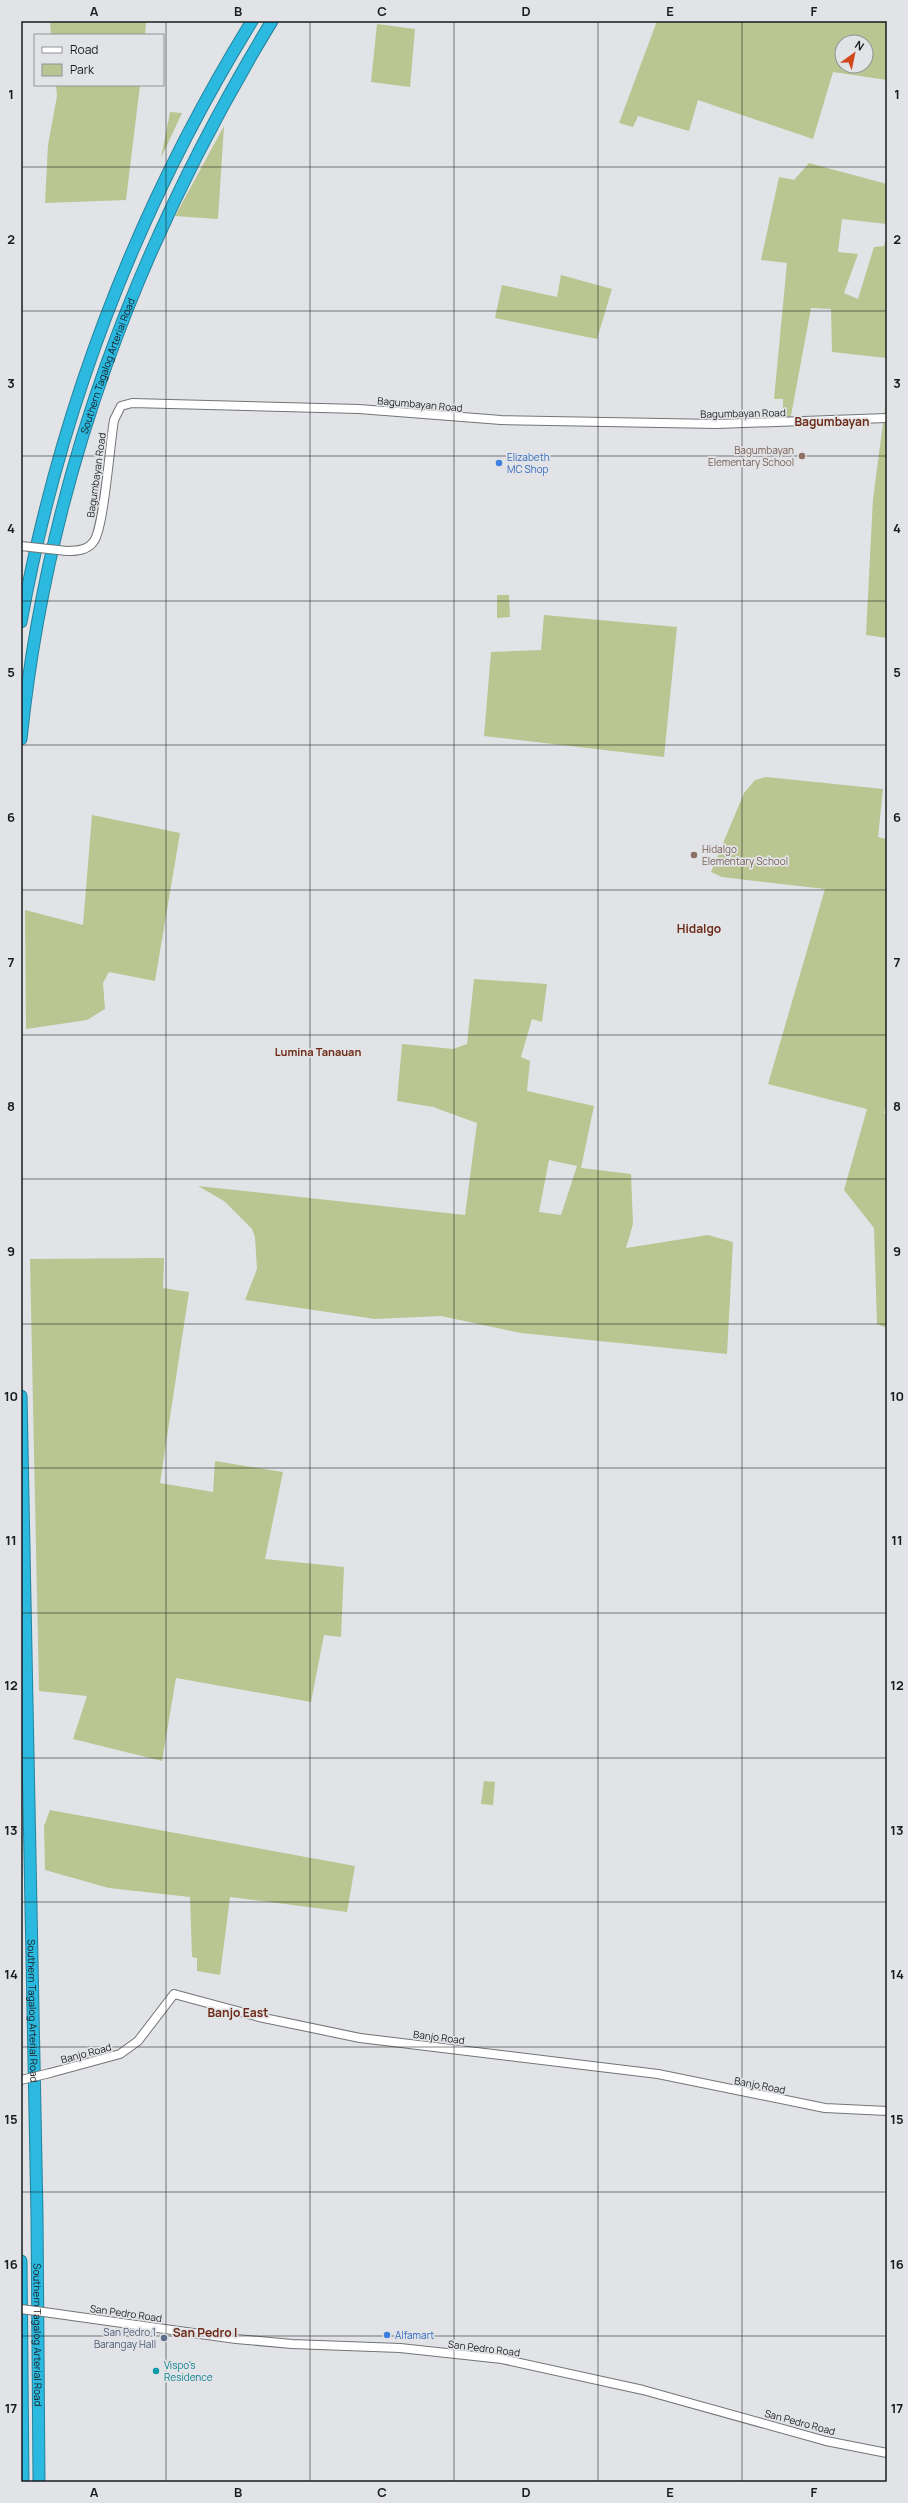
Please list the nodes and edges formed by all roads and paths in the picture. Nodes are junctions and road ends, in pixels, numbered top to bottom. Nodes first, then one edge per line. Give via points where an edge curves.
1 (252, 21) edge
2 (272, 21) edge
3 (887, 418) edge
4 (21, 546) edge
5 (21, 622) edge
6 (21, 739) edge
7 (21, 1396) edge
8 (21, 2080) edge
9 (887, 2111) edge
10 (21, 2262) edge
11 (21, 2309) edge
12 (887, 2453) edge
13 (22, 2482) edge
14 (39, 2482) edge

1 - 5 highway, Southern Tagalog Arterial Road via 221,72 167,174 123,270 93,347 48,494 33,554
2 - 6 highway, Southern Tagalog Arterial Road via 198,150 140,274 108,357 86,420 49,560 28,676
3 - 4 street, Bagumbayan Road, bridge via 717,424 509,421 359,409 132,403 121,406 114,420 96,539 89,547 77,551
7 - 14 highway, Southern Tagalog Arterial Road via 37,2215
8 - 9 street, Banjo Road, bridge via 120,2054 138,2041 174,1994 258,2017 360,2038 658,2074 825,2108
10 - 13 highway, Southern Tagalog Arterial Road
11 - 12 street, San Pedro Road, bridge via 236,2339 400,2348 502,2359 643,2390 826,2440

